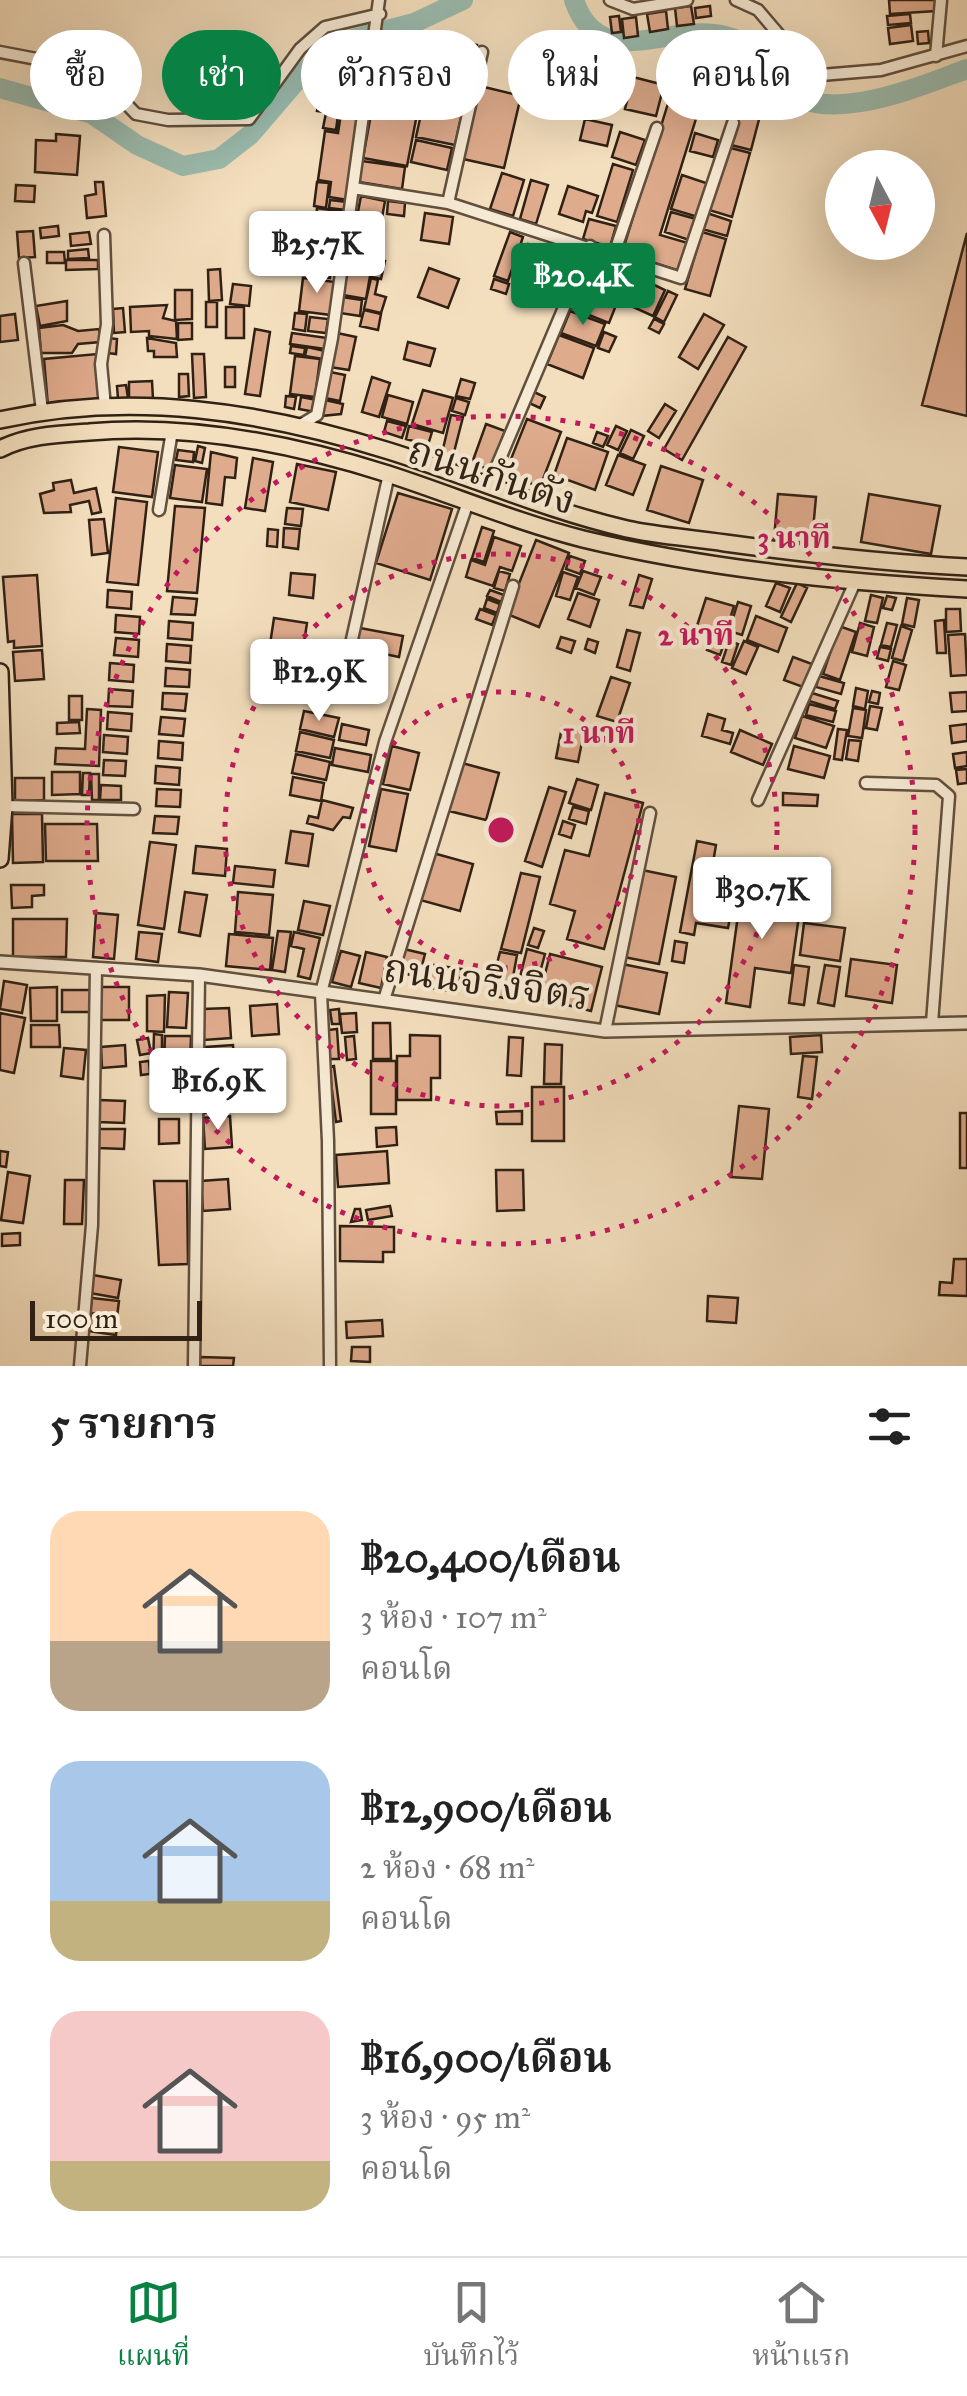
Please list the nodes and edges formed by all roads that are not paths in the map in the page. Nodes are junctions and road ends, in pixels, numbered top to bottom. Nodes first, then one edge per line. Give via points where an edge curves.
1 (380, 0) edge
2 (610, 0) edge
3 (687, 0) edge
4 (736, 0) edge
5 (941, 0) edge
6 (380, 14) junction
7 (967, 46) edge
8 (0, 52) edge
9 (936, 56) junction
10 (467, 120) edge
11 (733, 122) dead end
12 (657, 128) dead end
13 (354, 188) junction
14 (448, 203) junction
15 (104, 235) dead end
16 (590, 246) junction
17 (614, 254) junction
18 (24, 263) dead end
19 (105, 407) junction
20 (42, 411) junction
21 (0, 420) edge
22 (297, 428) junction
23 (105, 430) junction
24 (172, 431) junction
25 (0, 449) edge
26 (293, 449) junction
27 (389, 474) junction
28 (481, 486) junction
29 (467, 505) junction
30 (159, 510) dead end
31 (700, 539) junction
32 (696, 560) junction
33 (900, 564) junction
34 (967, 567) edge
35 (855, 582) junction
36 (513, 586) dead end
37 (895, 586) junction
38 (967, 589) edge
39 (0, 672) edge
40 (342, 684) dead end
41 (2, 781) edge
42 (866, 783) dead end
43 (758, 800) dead end
44 (4, 806) junction
45 (134, 810) dead end
46 (650, 812) dead end
47 (0, 859) edge
48 (0, 962) edge
49 (96, 968) junction
50 (198, 975) junction
51 (321, 993) junction
52 (384, 1000) junction
53 (967, 1022) edge
54 (932, 1023) junction
55 (605, 1030) junction
56 (80, 1366) edge
57 (194, 1366) edge
58 (330, 1366) edge

1 - 6 street
2 - 3 street via 633,9
4 - 9 street via 758,10 821,76
5 - 9 street
6 - 8 street via 325,27 300,49 249,119 136,114 104,81 63,64
6 - 13 street
7 - 9 street
10 - 14 street
11 - 17 street via 681,278
12 - 17 street
13 - 14 street
13 - 22 street via 317,414
14 - 16 street
15 - 19 street
16 - 17 street
16 - 28 street
18 - 20 street
19 - 20 main road, ถนนกันตัง
19 - 22 main road, ถนนกันตัง via 207,407
19 - 23 main road
20 - 21 main road, ถนนกันตัง
22 - 26 main road
22 - 28 main road, ถนนกันตัง via 390,452
23 - 24 main road, ถนนกันตัง
23 - 25 main road, ถนนกันตัง via 45,435
24 - 26 main road, ถนนกันตัง
24 - 30 street
26 - 27 main road, ถนนกันตัง
27 - 29 main road, ถนนกันตัง
27 - 40 street
28 - 29 main road
28 - 31 main road, ถนนกันตัง via 629,529
29 - 32 main road, ถนนกันตัง via 582,538
29 - 51 street via 385,742
31 - 32 main road
31 - 33 main road, ถนนกันตัง
32 - 35 main road, ถนนกันตัง
33 - 34 main road, ถนนกันตัง
33 - 37 main road
35 - 37 main road, ถนนกันตัง
35 - 43 street
36 - 52 street
37 - 38 main road, ถนนกันตัง
39 - 41 main road
41 - 44 main road
42 - 54 street via 936,785 949,796
44 - 45 street
44 - 47 main road
46 - 55 street
48 - 49 street, ถนนจริงจิตร
49 - 50 street, ถนนจริงจิตร
49 - 56 street via 92,1225
50 - 51 street, ถนนจริงจิตร
50 - 57 street
51 - 52 street, ถนนจริงจิตร
51 - 58 street
52 - 55 street, ถนนจริงจิตร
53 - 54 street, ถนนจริงจิตร
54 - 55 street, ถนนจริงจิตร

